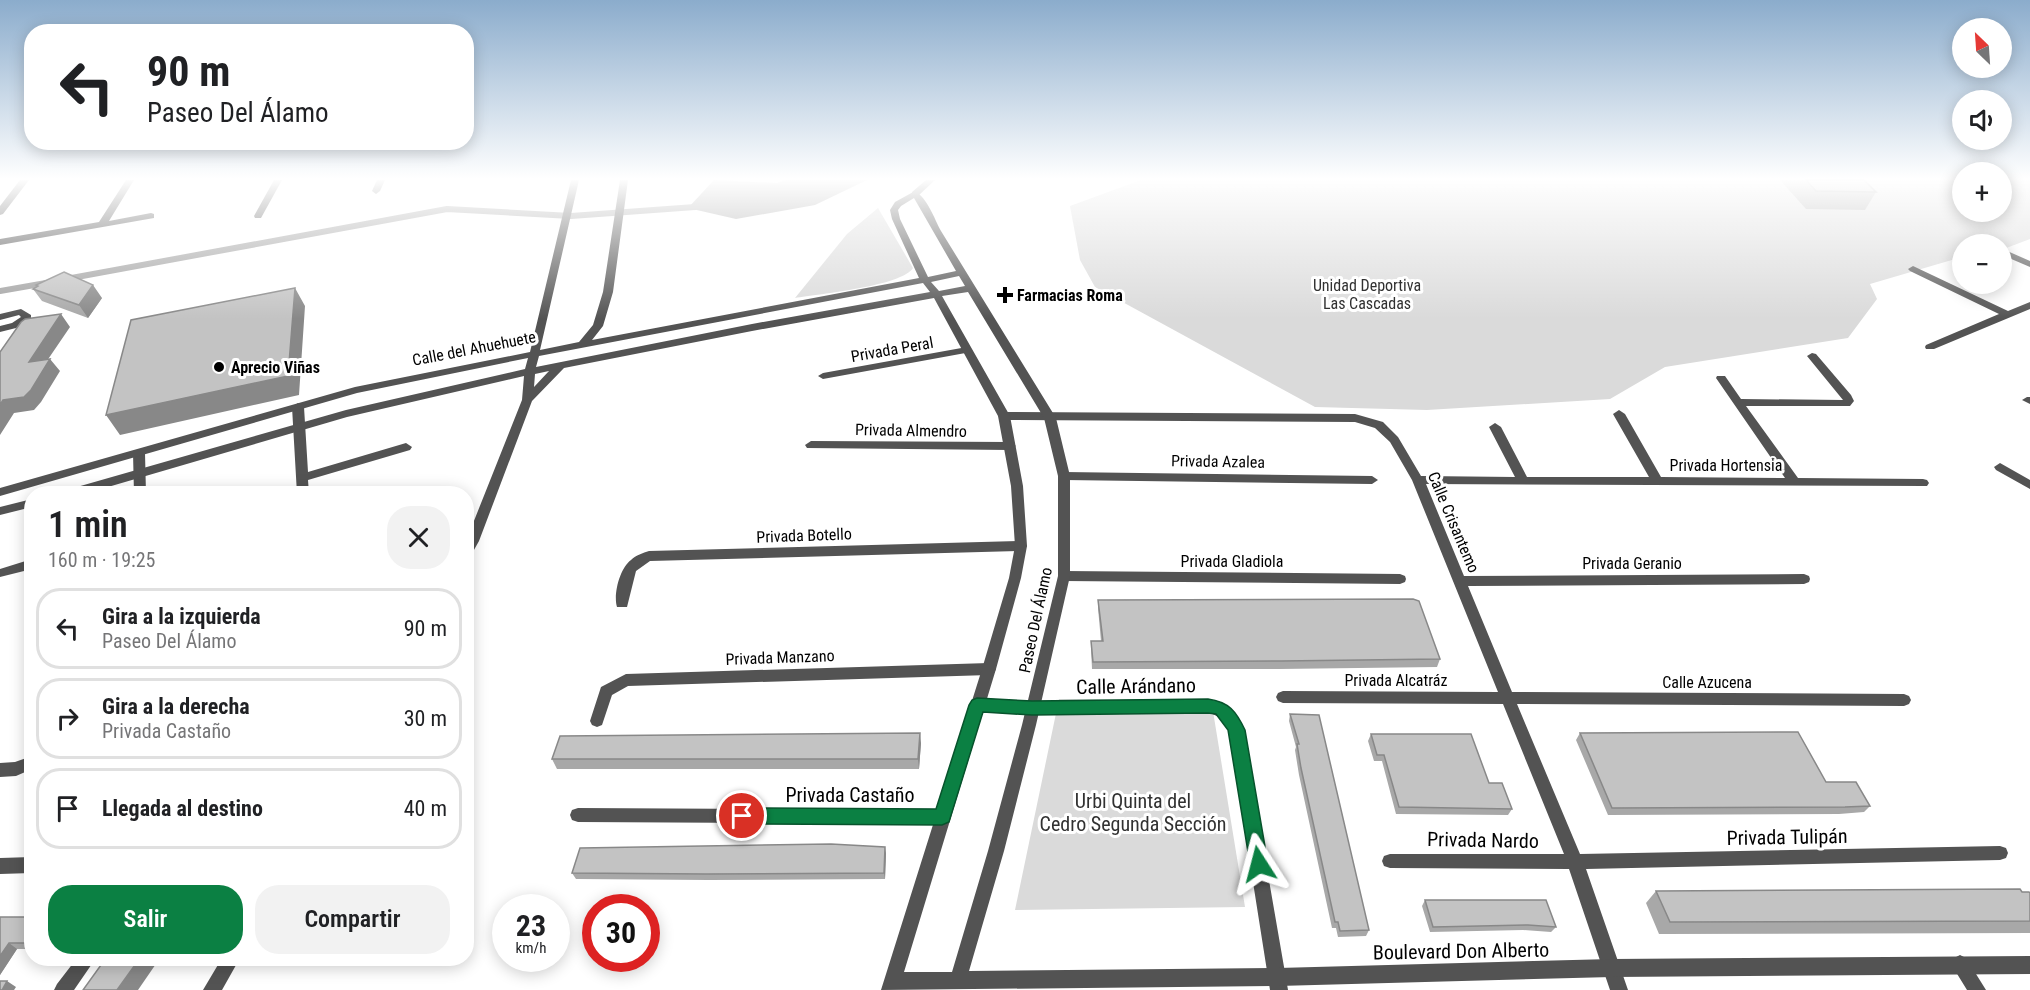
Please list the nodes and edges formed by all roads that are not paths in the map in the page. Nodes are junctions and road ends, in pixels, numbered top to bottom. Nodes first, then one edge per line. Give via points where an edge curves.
1 (90, 226) edge
2 (564, 226) edge
3 (617, 226) edge
4 (900, 226) edge
5 (934, 226) edge
6 (0, 242) edge
7 (2012, 256) edge
8 (2030, 264) edge
9 (1913, 269) dead end
10 (962, 273) junction
11 (925, 279) junction
12 (972, 288) junction
13 (936, 294) junction
14 (2030, 305) edge
15 (2007, 314) junction
16 (0, 317) edge
17 (0, 330) edge
18 (585, 343) junction
19 (1930, 347) dead end
20 (966, 350) junction
21 (535, 353) junction
22 (1812, 356) dead end
23 (561, 365) junction
24 (530, 372) junction
25 (823, 376) dead end
26 (1721, 378) dead end
27 (527, 400) junction
28 (1738, 402) junction
29 (298, 407) junction
30 (1619, 414) dead end
31 (1004, 416) junction
32 (1050, 418) junction
33 (1495, 427) dead end
34 (298, 428) junction
35 (811, 445) dead end
36 (1010, 446) junction
37 (406, 447) dead end
38 (140, 453) junction
39 (2001, 468) dead end
40 (141, 474) junction
41 (1064, 476) junction
42 (301, 478) junction
43 (1372, 480) dead end
44 (1418, 480) junction
45 (1523, 480) junction
46 (1658, 482) junction
47 (1794, 482) junction
48 (1923, 483) dead end
49 (2030, 485) edge
50 (97, 486) edge
51 (140, 486) edge
52 (302, 486) edge
53 (0, 492) edge
54 (24, 505) edge
55 (0, 511) edge
56 (474, 534) edge
57 (1021, 546) junction
58 (24, 566) edge
59 (2, 573) dead end
60 (1064, 576) junction
61 (1400, 579) dead end
62 (1804, 579) dead end
63 (1460, 581) junction
64 (622, 603) dead end
65 (989, 669) junction
66 (1283, 697) dead end
67 (1509, 699) junction
68 (1904, 700) dead end
69 (977, 705) junction
70 (1032, 708) junction
71 (597, 721) dead end
72 (24, 766) edge
73 (0, 770) edge
74 (578, 815) dead end
75 (942, 817) junction
76 (2000, 853) dead end
77 (1390, 861) dead end
78 (1575, 862) junction
79 (24, 865) edge
80 (0, 866) edge
81 (1960, 964) junction
82 (2030, 965) edge
83 (82, 966) edge
84 (227, 966) edge
85 (1612, 968) junction
86 (1279, 983) edge
87 (955, 986) edge
88 (888, 987) edge
89 (63, 990) edge
90 (212, 990) edge
91 (1619, 990) edge
92 (1977, 990) edge

1 - 6 street
2 - 21 street
3 - 18 street via 608,292 598,326
4 - 11 street, Paseo Del Álamo
5 - 10 street, Paseo Del Álamo
7 - 8 street
9 - 15 street
10 - 11 street, Calle del Ahuehuete
10 - 12 street, Paseo Del Álamo
11 - 13 street, Paseo Del Álamo
11 - 18 street, Calle del Ahuehuete
12 - 13 street, Calle del Ahuehuete
12 - 32 street, Paseo Del Álamo
13 - 20 street, Paseo Del Álamo
13 - 23 street, Calle del Ahuehuete
14 - 15 street
15 - 19 street
16 - 17 street via 21,312 27,317 16,326
18 - 21 street, Calle del Ahuehuete
18 - 23 street
20 - 25 street, Privada Peral
20 - 31 street, Paseo Del Álamo
21 - 24 street
21 - 29 street, Calle del Ahuehuete via 412,376
22 - 28 street via 1849,401 1846,404
23 - 24 street, Calle del Ahuehuete
23 - 27 street
24 - 27 street
24 - 34 street, Calle del Ahuehuete via 384,404
26 - 28 street, Privada Hortensia
27 - 56 street
28 - 47 street, Privada Hortensia
29 - 34 street
29 - 38 street, Calle del Ahuehuete
30 - 46 street, Privada Hortensia
31 - 32 street, Calle Crisantemo
31 - 36 street, Paseo Del Álamo
32 - 41 street, Paseo Del Álamo
32 - 44 street, Calle Crisantemo via 1355,418 1379,425
33 - 45 street
34 - 40 street, Calle del Ahuehuete
34 - 42 street
35 - 36 street, Privada Almendro
36 - 57 street, Paseo Del Álamo
37 - 42 street
38 - 40 street
38 - 53 street, Calle del Ahuehuete
39 - 49 street
40 - 50 street, Calle del Ahuehuete
40 - 51 street
41 - 43 street, Privada Azalea
41 - 60 street, Paseo Del Álamo
42 - 52 street
44 - 45 street, Privada Hortensia
44 - 63 street, Calle Crisantemo
45 - 46 street, Privada Hortensia
46 - 47 street, Privada Hortensia
47 - 48 street, Privada Hortensia
54 - 55 street
57 - 64 street, Privada Botello via 649,556 631,565
57 - 65 street, Paseo Del Álamo
58 - 59 street
60 - 61 street, Privada Gladiola
60 - 70 street, Paseo Del Álamo
62 - 63 street, Privada Geranio
63 - 67 street, Calle Crisantemo
65 - 69 street, Paseo Del Álamo
65 - 71 street, Privada Manzano via 626,680 606,691
66 - 67 street, Privada Alcatráz
67 - 68 street, Calle Azucena
67 - 78 street, Calle Crisantemo
69 - 70 street, Calle Arándano
69 - 75 street, Paseo Del Álamo
70 - 86 street, Calle Arándano via 1208,706 1220,708 1230,717 1236,730
70 - 87 street, Paseo Del Álamo via 996,851
72 - 73 street
74 - 75 street, Privada Castaño
75 - 88 street, Paseo Del Álamo
76 - 78 street, Privada Tulipán
77 - 78 street, Privada Nardo
78 - 85 street, Calle Crisantemo
79 - 80 street
81 - 82 street, Boulevard Don Alberto
81 - 85 street, Boulevard Don Alberto
81 - 92 street
83 - 89 street
84 - 90 street
85 - 86 street, Boulevard Don Alberto
85 - 91 street, Calle Crisantemo
86 - 87 street, Boulevard Don Alberto via 1024,979
87 - 88 street, Boulevard Don Alberto

